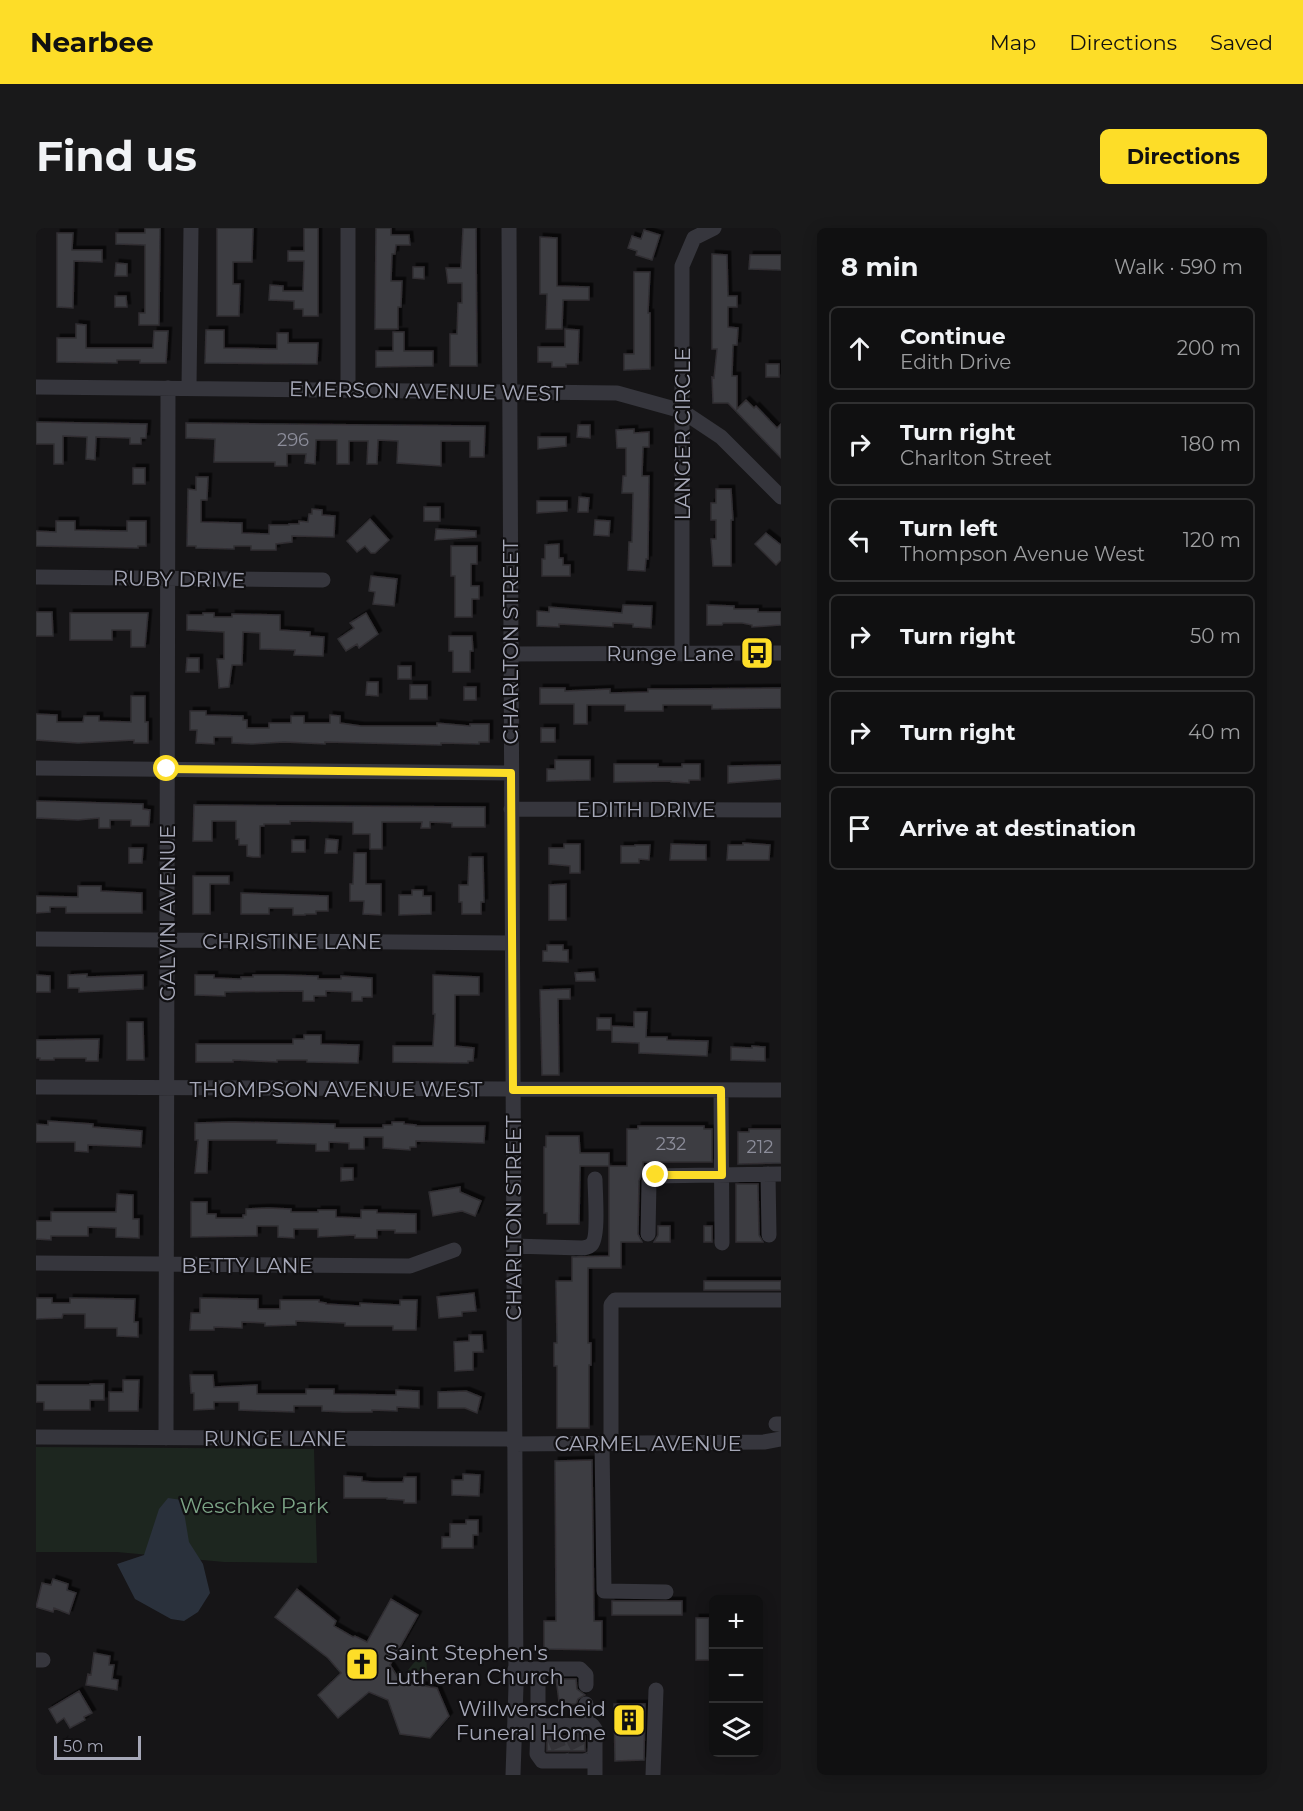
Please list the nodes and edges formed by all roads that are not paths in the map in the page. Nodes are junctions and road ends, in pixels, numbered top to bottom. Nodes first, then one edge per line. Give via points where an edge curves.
1 (191, 228) edge
2 (348, 228) edge
3 (509, 228) edge
4 (714, 228) edge
5 (36, 387) edge
6 (189, 387) junction
7 (168, 388) junction
8 (348, 390) junction
9 (509, 392) junction
10 (682, 411) junction
11 (780, 492) edge
12 (36, 578) edge
13 (168, 579) junction
14 (323, 580) dead end
15 (781, 653) edge
16 (510, 654) junction
17 (681, 654) junction
18 (36, 768) edge
19 (167, 769) junction
20 (511, 773) junction
21 (511, 809) junction
22 (781, 810) edge
23 (36, 939) edge
24 (167, 940) junction
25 (512, 943) junction
26 (36, 1087) edge
27 (167, 1088) junction
28 (513, 1090) junction
29 (721, 1090) junction
30 (781, 1090) edge
31 (775, 1174) edge
32 (722, 1175) junction
33 (595, 1179) dead end
34 (648, 1234) dead end
35 (769, 1235) dead end
36 (722, 1243) dead end
37 (513, 1246) junction
38 (454, 1250) dead end
39 (36, 1263) edge
40 (166, 1264) junction
41 (781, 1300) edge
42 (36, 1437) edge
43 (166, 1438) junction
44 (781, 1439) edge
45 (514, 1441) junction
46 (606, 1443) junction
47 (666, 1592) dead end
48 (516, 1669) junction
49 (538, 1669) junction
50 (586, 1685) dead end
51 (656, 1690) dead end
52 (586, 1704) dead end
53 (514, 1725) junction
54 (586, 1726) junction
55 (547, 1728) junction
56 (589, 1763) edge
57 (513, 1775) edge
58 (653, 1775) edge

1 - 6 street
2 - 8 street
3 - 9 street, CHARLTON STREET
4 - 10 street, LANGER CIRCLE via 694,238 682,266
5 - 7 street, EMERSON AVENUE WEST
6 - 7 street, EMERSON AVENUE WEST
6 - 8 street, EMERSON AVENUE WEST
7 - 13 street, GALVIN AVENUE
8 - 9 street, EMERSON AVENUE WEST
9 - 10 street, EMERSON AVENUE WEST via 617,393
9 - 16 street, CHARLTON STREET
10 - 11 street, EMERSON AVENUE WEST via 721,437
10 - 17 street, LANGER CIRCLE
12 - 13 street, RUBY DRIVE
13 - 14 street, RUBY DRIVE
13 - 19 street, GALVIN AVENUE
15 - 17 street
16 - 17 street
16 - 20 street, CHARLTON STREET
18 - 19 street
19 - 20 street
19 - 24 street, GALVIN AVENUE
20 - 21 street, CHARLTON STREET
21 - 22 street, EDITH DRIVE
21 - 25 street, CHARLTON STREET
23 - 24 street, CHRISTINE LANE
24 - 25 street, CHRISTINE LANE
24 - 27 street, GALVIN AVENUE
25 - 28 street, CHARLTON STREET
26 - 27 street, THOMPSON AVENUE WEST
27 - 28 street, THOMPSON AVENUE WEST
27 - 40 street, GALVIN AVENUE
28 - 29 street, THOMPSON AVENUE WEST
28 - 37 street, CHARLTON STREET
29 - 30 street, THOMPSON AVENUE WEST
29 - 32 street
31 - 32 street
31 - 35 street
32 - 34 street via 652,1176
32 - 36 street
33 - 37 street via 595,1232 590,1246
37 - 45 street, CHARLTON STREET
38 - 40 street, BETTY LANE via 410,1266
39 - 40 street, BETTY LANE
40 - 43 street, GALVIN AVENUE
41 - 46 street via 615,1300 611,1305
42 - 43 street, RUNGE LANE
43 - 45 street, RUNGE LANE
44 - 46 street, CARMEL AVENUE
45 - 46 street, CARMEL AVENUE
45 - 48 street, CHARLTON STREET
46 - 47 street via 604,1591
48 - 49 street
48 - 53 street, CHARLTON STREET
49 - 50 street via 580,1668 586,1675
49 - 55 street
51 - 58 street
52 - 54 street
53 - 55 street
53 - 57 street, CHARLTON STREET
54 - 55 street via 569,1730
54 - 56 street via 595,1729
55 - 56 street via 537,1754 542,1761 564,1758

